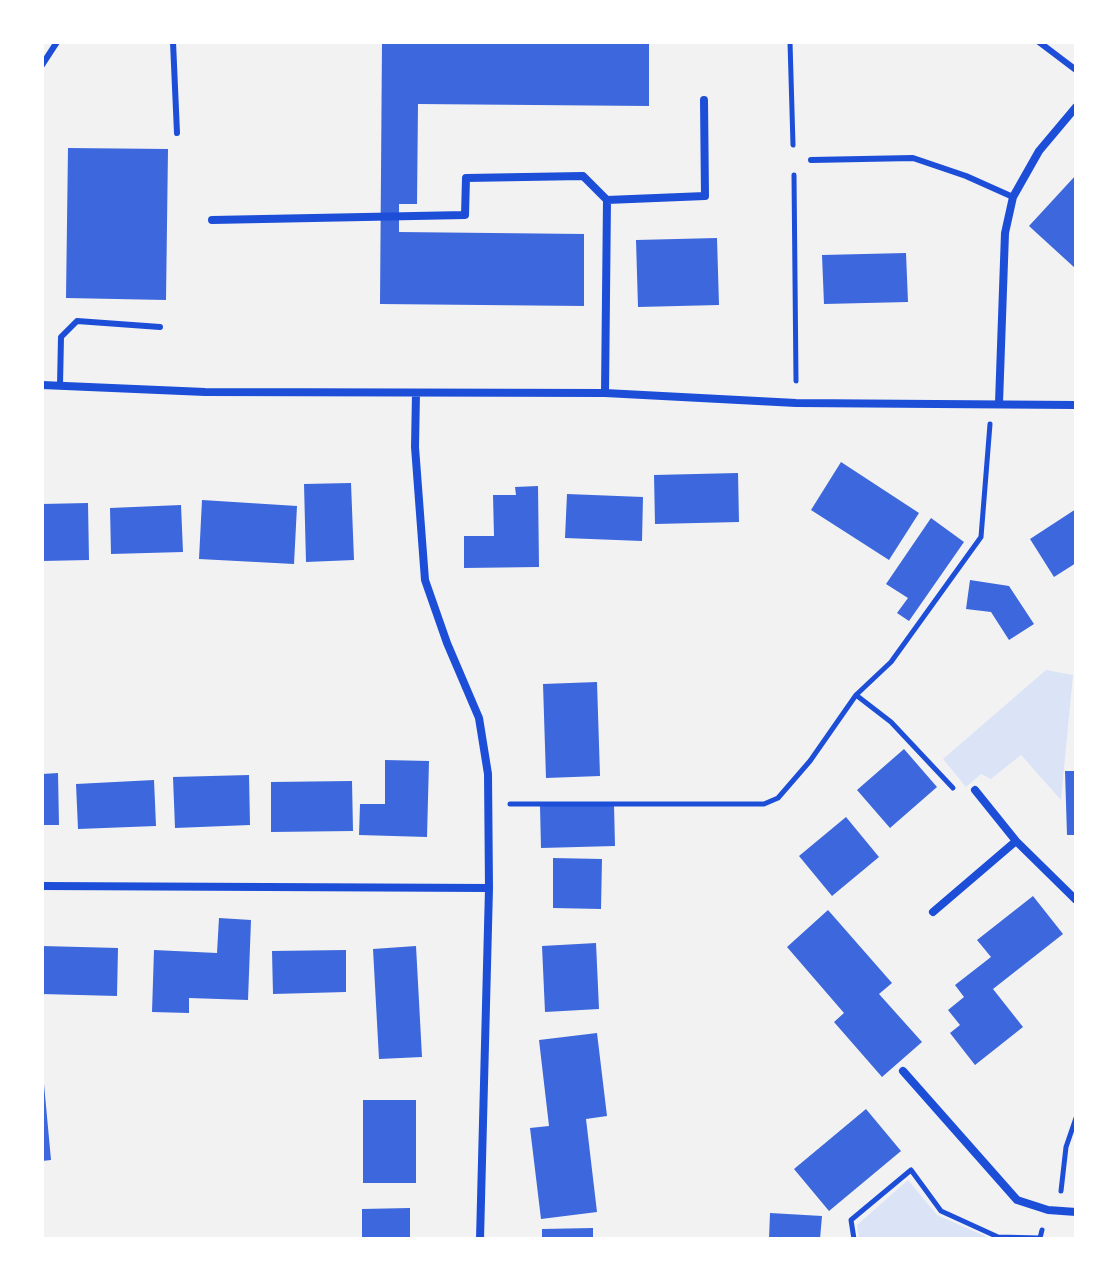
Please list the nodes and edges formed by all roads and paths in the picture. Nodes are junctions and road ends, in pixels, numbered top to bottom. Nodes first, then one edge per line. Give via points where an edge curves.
1 (57, 42) edge
2 (173, 42) edge
3 (790, 42) edge
4 (1039, 42) edge
5 (42, 65) edge
6 (1076, 70) edge
7 (704, 100) dead end
8 (1076, 107) edge
9 (177, 133) dead end
10 (793, 156) dead end
11 (811, 160) dead end
12 (794, 171) dead end
13 (1013, 197) junction
14 (607, 200) junction
15 (212, 220) dead end
16 (160, 327) dead end
17 (42, 385) edge
18 (60, 385) junction
19 (416, 393) junction
20 (605, 393) junction
21 (796, 403) junction
22 (995, 403) junction
23 (1076, 405) edge
24 (856, 695) junction
25 (953, 789) dead end
26 (975, 790) dead end
27 (488, 804) junction
28 (1016, 841) junction
29 (42, 886) edge
30 (489, 888) junction
31 (1076, 900) edge
32 (933, 912) dead end
33 (903, 1071) dead end
34 (1076, 1118) edge
35 (1048, 1210) junction
36 (1059, 1212) junction
37 (1076, 1212) edge
38 (997, 1238) edge
39 (480, 1239) edge
40 (854, 1239) edge

1 - 5 lane
2 - 9 lane
3 - 10 path
4 - 6 lane
7 - 14 street via 705,196
8 - 13 street via 1039,151
11 - 13 lane via 913,158
12 - 21 path
13 - 22 street via 1005,233
14 - 15 street via 583,176 466,178 465,215
14 - 20 street
16 - 18 lane via 77,321 61,337
17 - 18 street
18 - 19 street
19 - 20 street
19 - 27 street via 425,580 479,718
20 - 21 street
21 - 22 street
22 - 23 street
22 - 24 path via 981,537 891,662
24 - 25 path via 891,722
24 - 27 path via 810,761 778,798 764,804
26 - 28 street
27 - 30 street
28 - 31 street
28 - 32 street
29 - 30 street
30 - 39 street
33 - 35 street via 1017,1200
34 - 36 path via 1066,1147
35 - 36 street
35 - 38 path via 1040,1238
36 - 37 street
38 - 40 path via 941,1211 911,1170 851,1220

